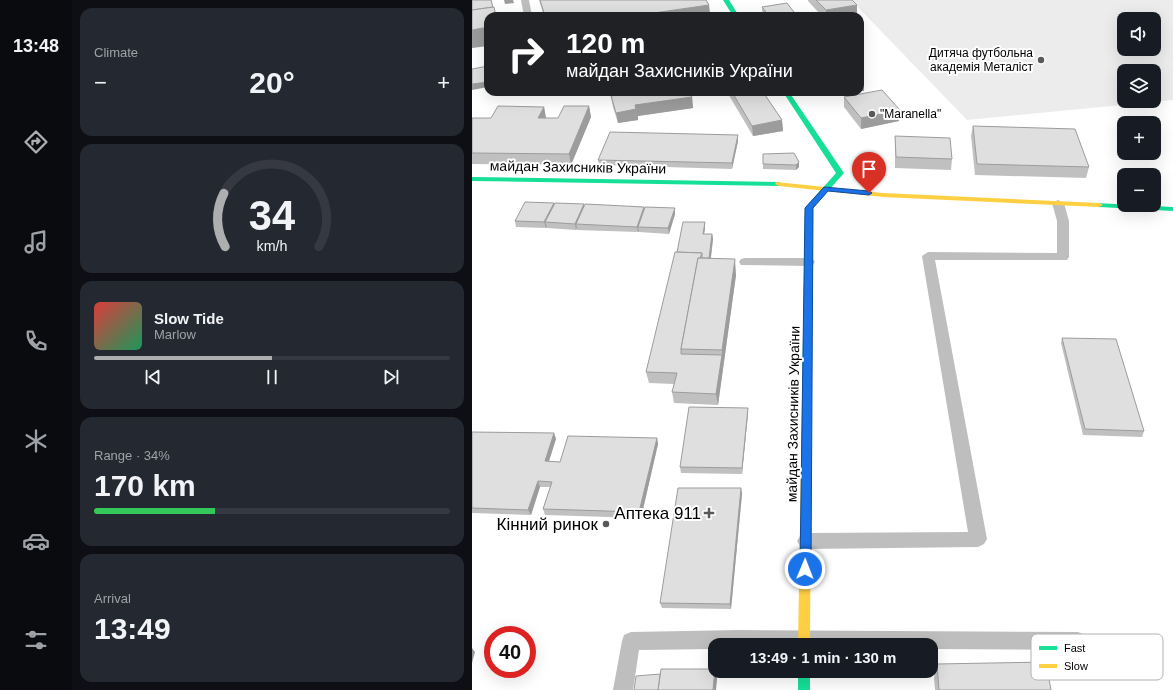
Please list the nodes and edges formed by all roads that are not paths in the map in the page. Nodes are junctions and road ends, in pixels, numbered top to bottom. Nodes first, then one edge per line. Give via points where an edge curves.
1 (525, 0) edge
2 (726, 0) edge
3 (527, 12) edge
4 (734, 12) edge
5 (789, 96) edge
6 (472, 179) edge
7 (826, 189) junction
8 (1058, 203) junction
9 (1173, 209) edge
10 (745, 262) dead end
11 (809, 262) junction
12 (806, 541) junction
13 (804, 638) edge
14 (708, 641) edge
15 (1031, 641) edge
16 (938, 642) edge
17 (804, 678) edge
18 (623, 690) edge
19 (804, 690) edge

1 - 3 lane
2 - 4 street
5 - 7 street via 840,173
6 - 7 street, майдан Захисників України via 778,184
7 - 8 street, майдан Захисників України via 883,195
7 - 11 street, майдан Захисників України via 809,208
8 - 9 street, майдан Захисників України
8 - 12 lane via 1063,221 1063,257 928,256 978,539
10 - 11 lane
11 - 12 street, майдан Захисників України
12 - 13 street, майдан Захисників України
14 - 18 lane via 631,641
15 - 16 lane
17 - 19 street

